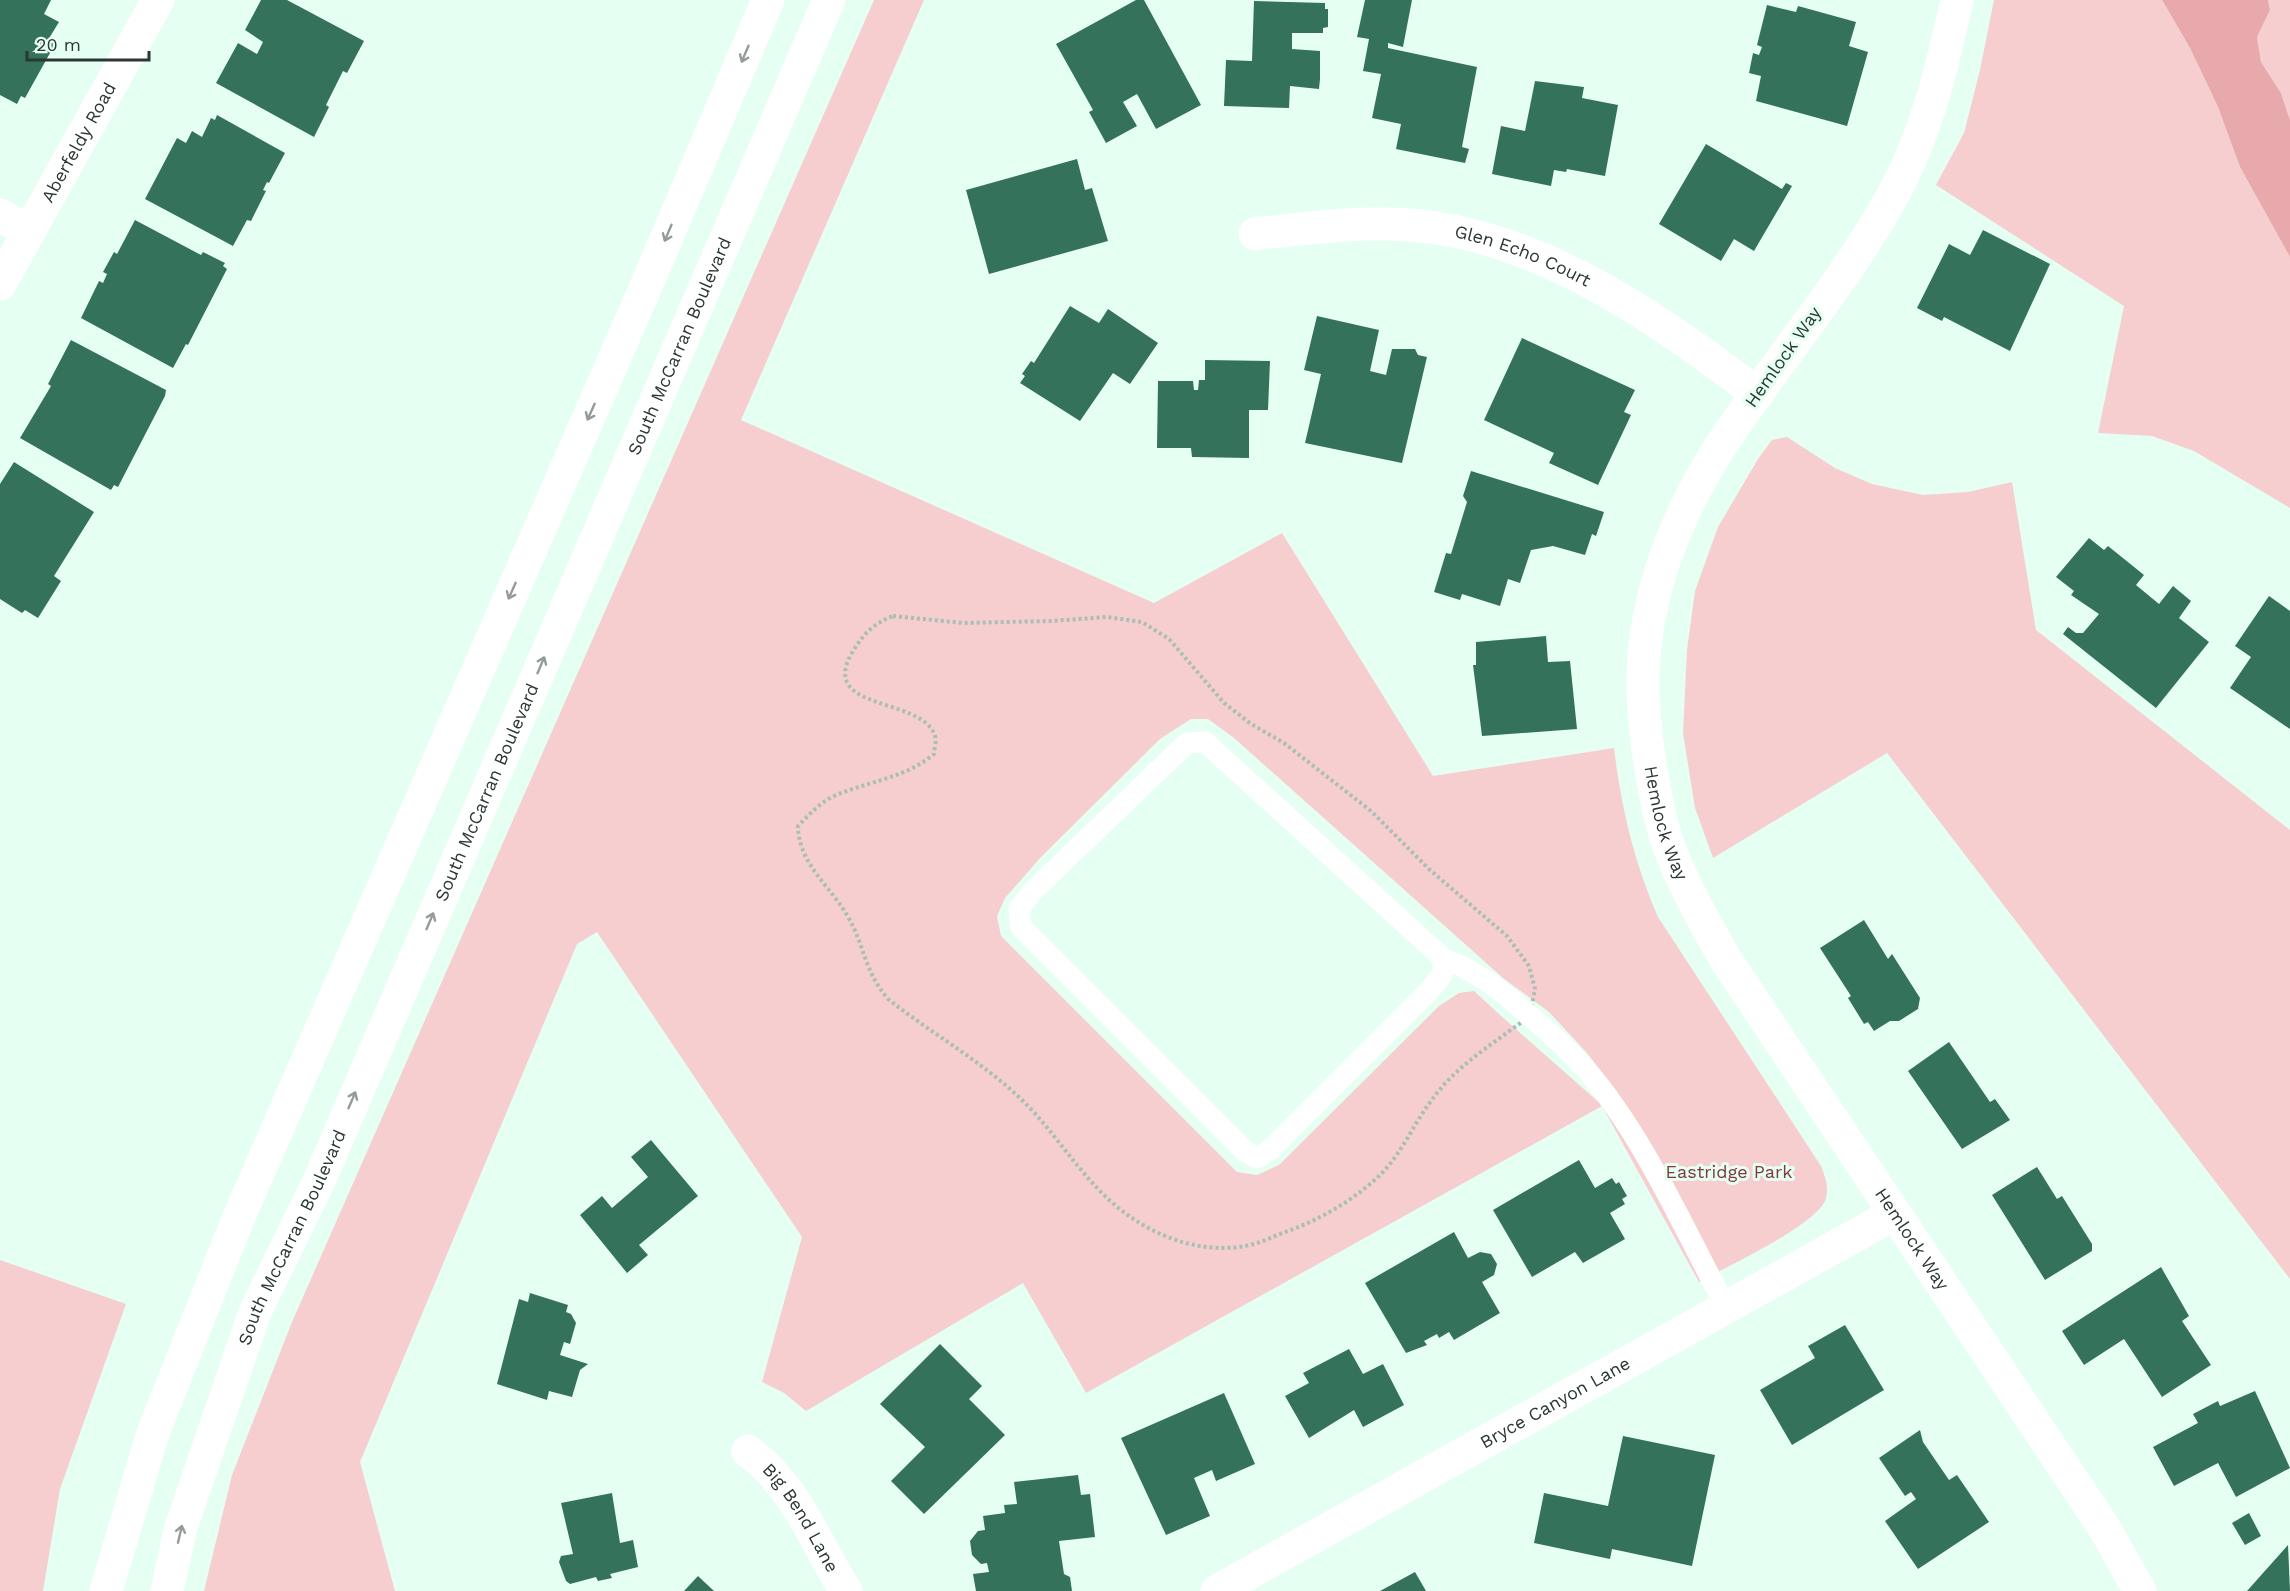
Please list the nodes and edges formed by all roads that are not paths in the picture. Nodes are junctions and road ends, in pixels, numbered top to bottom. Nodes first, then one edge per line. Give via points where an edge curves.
1 (158, 0) edge
2 (768, 0) edge
3 (829, 0) edge
4 (1957, 0) edge
5 (0, 215) edge
6 (29, 231) junction
7 (1255, 234) dead end
8 (0, 284) edge
9 (1758, 394) junction
10 (1444, 959) junction
11 (1894, 1214) junction
12 (1726, 1307) junction
13 (748, 1451) dead end
14 (106, 1591) edge
15 (167, 1591) edge
16 (846, 1591) edge
17 (1217, 1591) edge
18 (2140, 1591) edge

1 - 6 street, Aberfeldy Road
2 -> 14 street via 238,1219 153,1433
15 -> 3 street, South McCarran Boulevard via 181,1527 255,1312 319,1181
4 - 9 street, Hemlock Way via 1935,97 1900,181 1872,229
5 - 6 street
6 - 8 street, Aberfeldy Road
7 - 9 street, Glen Echo Court via 1335,225 1393,224 1480,236 1587,280 1682,339
9 - 11 street, Hemlock Way via 1689,500 1665,556 1643,673 1645,729 1655,795 1670,849 1700,916
10 - 10 lane via 1205,742 1187,743 1019,909 1021,927 1246,1152 1257,1158 1270,1150 1428,992 1442,975
10 - 12 lane via 1469,968 1530,1016 1588,1071 1650,1167
11 - 12 street, Bryce Canyon Lane
11 - 18 street, Hemlock Way via 2104,1529
12 - 17 street, Bryce Canyon Lane
13 - 16 street, Big Bend Lane via 786,1487

